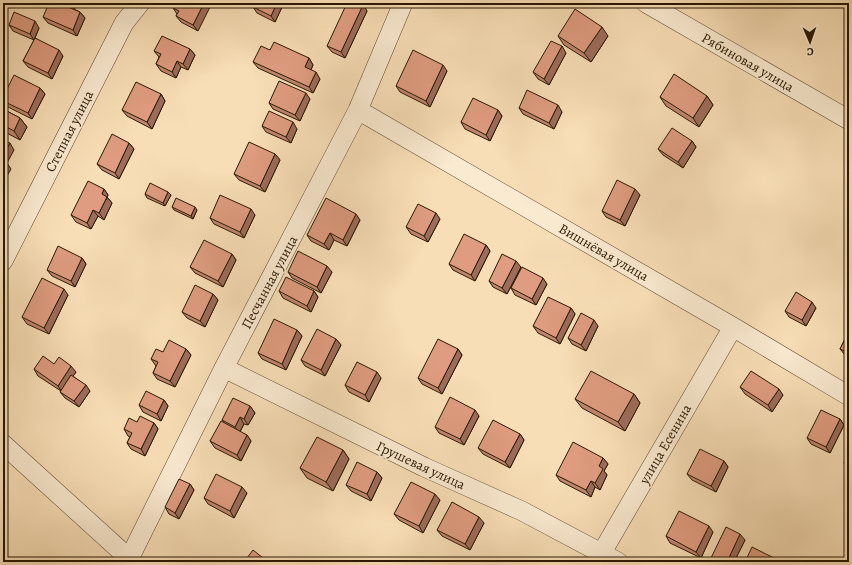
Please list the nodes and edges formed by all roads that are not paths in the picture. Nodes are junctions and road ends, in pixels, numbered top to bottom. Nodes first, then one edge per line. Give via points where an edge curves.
1 (140, 3) edge
2 (403, 3) edge
3 (646, 3) edge
4 (358, 110) junction
5 (849, 120) edge
6 (3, 261) edge
7 (733, 326) junction
8 (224, 368) junction
9 (849, 396) edge
10 (3, 444) edge
11 (606, 559) edge
12 (131, 560) edge

1 - 6 street, Степная улица via 124,23
2 - 4 street, Песчанная улица
3 - 5 street, Рябиновая улица
4 - 7 street, Вишнёвая улица
4 - 8 street, Песчанная улица
7 - 9 street, Вишнёвая улица
7 - 11 street, улица Есенина
8 - 11 street, Грушевая улица via 424,467 522,511
8 - 12 street, Песчанная улица
10 - 12 street

